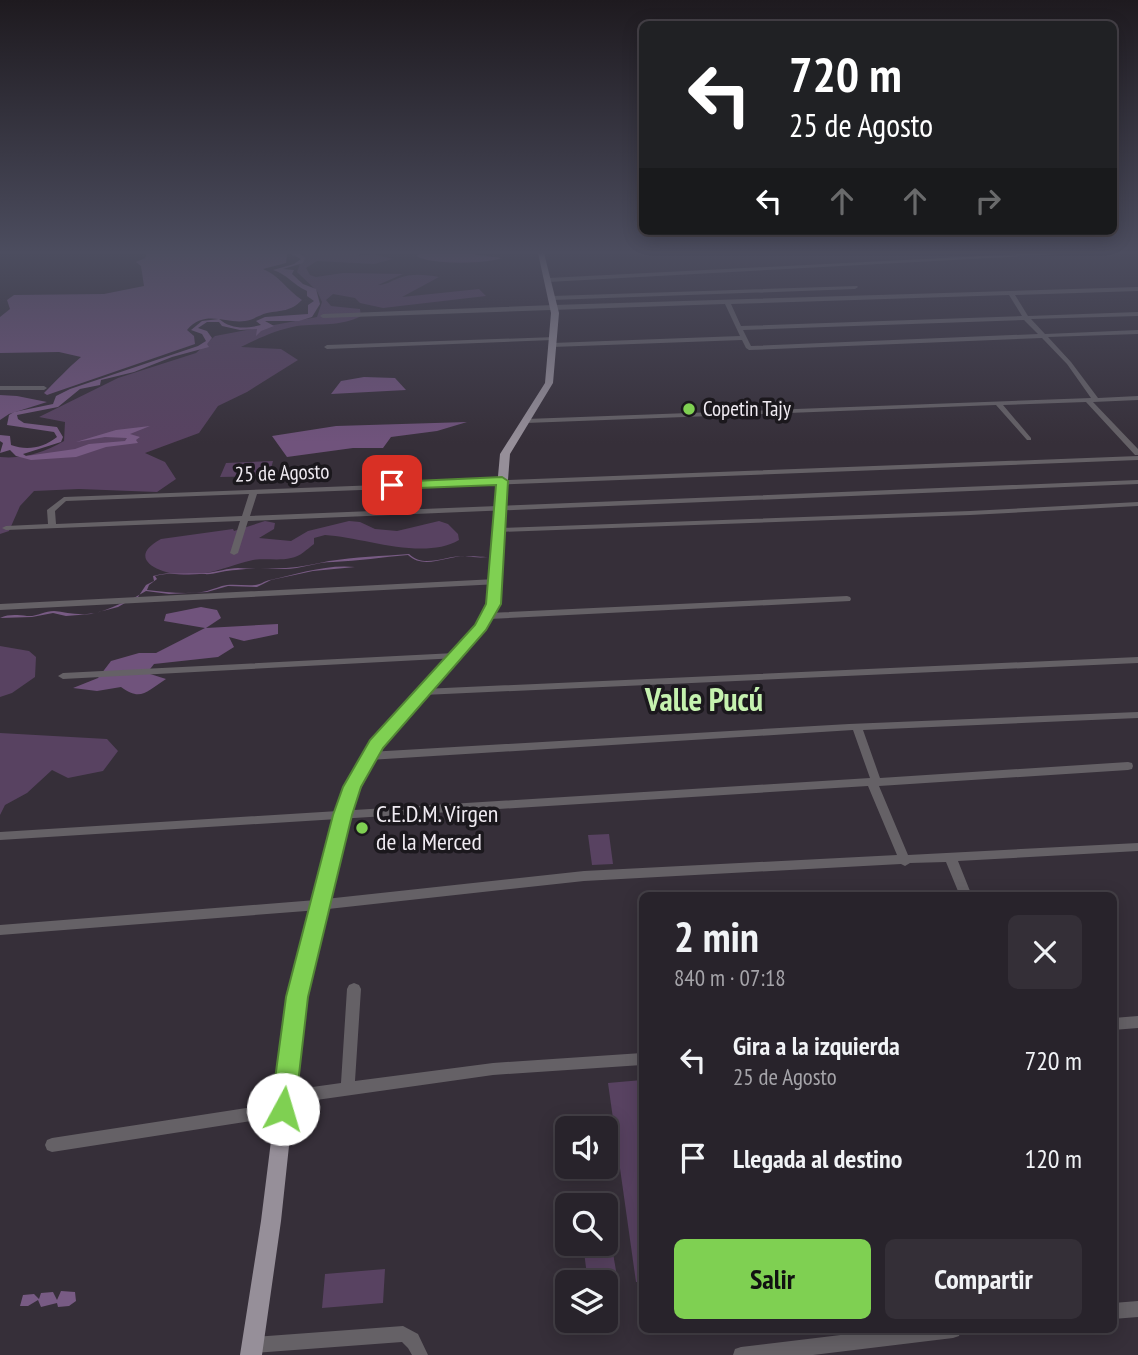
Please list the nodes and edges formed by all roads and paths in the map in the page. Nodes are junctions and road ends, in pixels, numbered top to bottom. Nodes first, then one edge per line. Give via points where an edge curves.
1 (553, 316) edge
2 (734, 316) edge
3 (1075, 316) edge
4 (1026, 318) junction
5 (740, 328) junction
6 (1138, 332) edge
7 (1042, 336) junction
8 (744, 338) junction
9 (553, 342) junction
10 (327, 347) dead end
11 (0, 387) edge
12 (44, 388) dead end
13 (1138, 398) edge
14 (1092, 400) junction
15 (998, 404) junction
16 (526, 421) junction
17 (1029, 439) dead end
18 (1138, 456) edge
19 (502, 481) junction
20 (1138, 482) edge
21 (254, 491) junction
22 (1138, 504) edge
23 (501, 506) junction
24 (246, 517) junction
25 (52, 526) junction
26 (5, 528) dead end
27 (499, 530) junction
28 (234, 553) dead end
29 (496, 582) junction
30 (847, 599) dead end
31 (0, 607) edge
32 (489, 616) junction
33 (455, 656) junction
34 (1138, 660) edge
35 (63, 676) dead end
36 (423, 692) junction
37 (1138, 715) edge
38 (857, 727) junction
39 (369, 756) junction
40 (1128, 766) dead end
41 (875, 783) junction
42 (343, 815) junction
43 (0, 836) edge
44 (1138, 847) edge
45 (951, 859) junction
46 (905, 861) junction
47 (964, 892) edge
48 (320, 904) junction
49 (0, 930) edge
50 (354, 989) dead end
51 (1138, 1022) edge
52 (1117, 1024) edge
53 (639, 1059) edge
54 (348, 1089) junction
55 (284, 1103) junction
56 (52, 1145) dead end
57 (1138, 1309) edge
58 (1117, 1311) edge
59 (928, 1333) edge
60 (252, 1350) edge
61 (419, 1355) edge
62 (741, 1355) edge

1 - 9 main road
2 - 5 street
3 - 4 street
4 - 5 street
4 - 7 street
5 - 8 street
6 - 7 street
7 - 8 street via 749,348
7 - 14 street via 1069,363
8 - 9 street
9 - 10 street
9 - 16 main road via 547,389
11 - 12 street
13 - 14 street
14 - 15 street
14 - 18 street
15 - 16 street
15 - 17 street
16 - 19 main road via 505,452
18 - 19 street, 25 de Agosto
19 - 21 street, 25 de Agosto
19 - 23 main road
20 - 23 street
21 - 24 street
21 - 25 street, 25 de Agosto via 64,499 51,510
22 - 27 street
23 - 24 street
23 - 27 main road
24 - 25 street
24 - 28 street
25 - 26 street
27 - 29 main road
29 - 31 street
29 - 32 main road
30 - 32 street
32 - 33 main road
33 - 35 street
33 - 36 main road
34 - 36 street
36 - 39 main road
37 - 38 street
38 - 39 street
38 - 41 street
39 - 42 main road
40 - 41 street
41 - 42 street
41 - 46 street
42 - 43 street
42 - 48 main road
44 - 45 street
45 - 46 street
45 - 47 street
46 - 48 street via 584,876
48 - 49 street
48 - 55 main road via 296,1005
50 - 54 street
51 - 52 street
53 - 54 street via 493,1069
54 - 55 street
55 - 56 street
55 - 60 main road
57 - 58 street
59 - 62 street
60 - 61 street via 403,1335 416,1344

